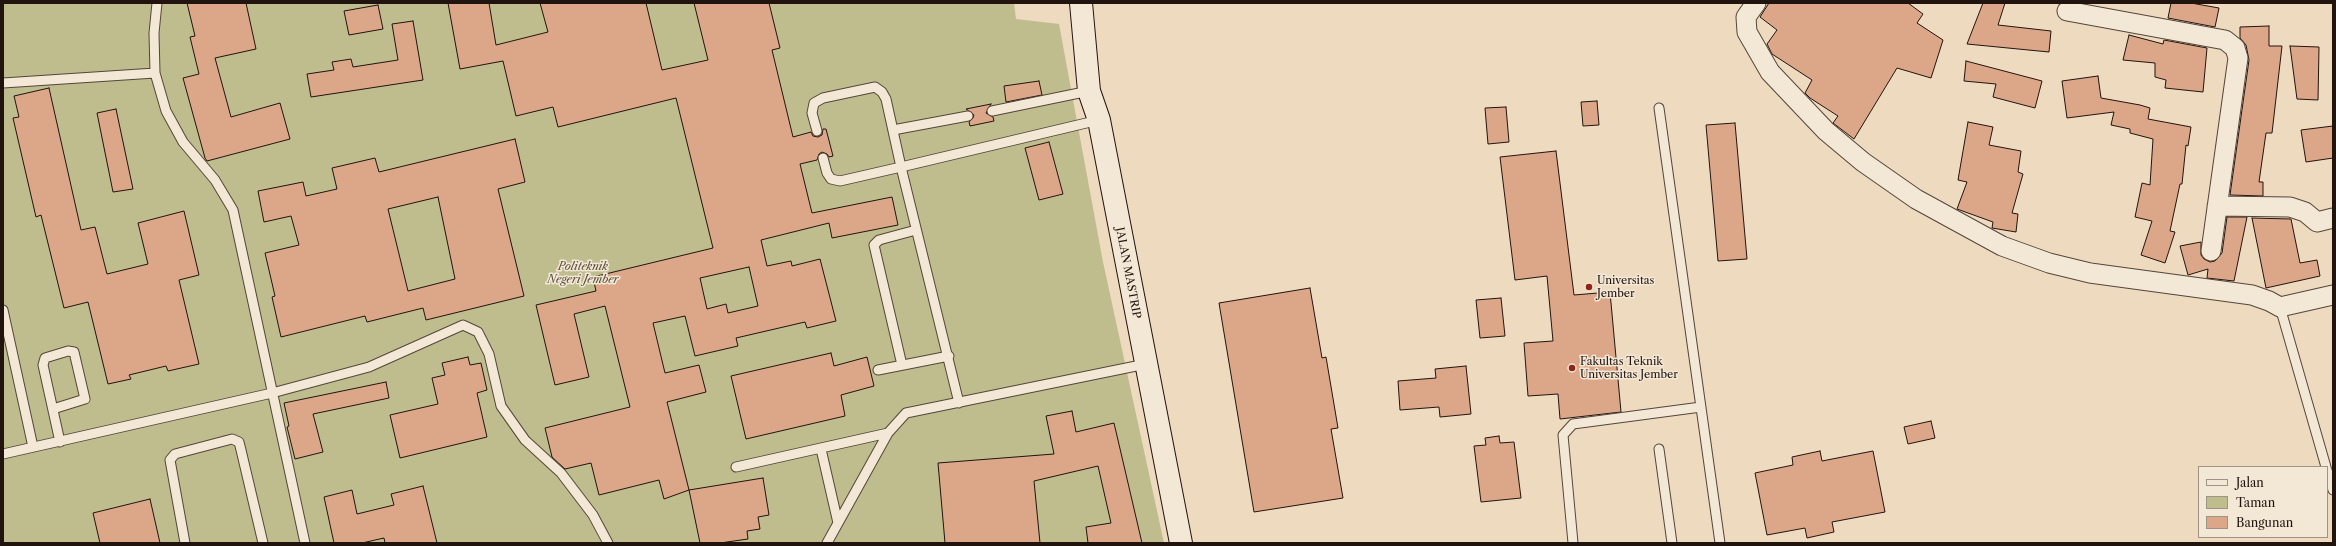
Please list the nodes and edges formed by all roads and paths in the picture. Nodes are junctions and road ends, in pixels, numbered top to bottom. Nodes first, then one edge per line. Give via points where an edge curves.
1 (157, 3) edge
2 (1081, 3) edge
3 (1756, 3) edge
4 (2068, 11) dead end
5 (155, 73) junction
6 (3, 83) edge
7 (1089, 91) junction
8 (1659, 108) dead end
9 (992, 111) dead end
10 (968, 116) dead end
11 (1099, 120) junction
12 (893, 130) junction
13 (817, 131) dead end
14 (823, 158) dead end
15 (902, 167) junction
16 (2217, 206) junction
17 (2333, 218) edge
18 (916, 230) junction
19 (2211, 251) dead end
20 (2333, 295) edge
21 (2280, 307) junction
22 (3, 310) edge
23 (949, 356) junction
24 (1146, 364) junction
25 (902, 365) junction
26 (878, 370) dead end
27 (272, 393) junction
28 (959, 403) junction
29 (1701, 407) junction
30 (53, 409) junction
31 (888, 433) junction
32 (60, 442) junction
33 (34, 447) junction
34 (821, 448) junction
35 (1659, 449) dead end
36 (3, 454) edge
37 (2326, 466) edge
38 (736, 467) dead end
39 (2328, 472) edge
40 (2333, 490) edge
41 (838, 523) junction
42 (185, 543) edge
43 (263, 543) edge
44 (305, 543) edge
45 (608, 543) edge
46 (826, 543) edge
47 (1181, 543) edge
48 (1572, 543) edge
49 (1672, 543) edge
50 (1720, 543) edge

1 - 5 lane via 154,33
2 - 7 main road, JALAN MASTRIP
3 - 21 street via 1746,18 1745,25 1770,72 1826,130 1863,162 1916,199 2002,246 2049,263 2090,272 2252,295
4 - 16 street via 2225,40 2235,48 2238,58
5 - 6 lane
5 - 27 lane via 166,111 183,142 215,180 232,210
7 - 9 lane
7 - 11 main road, JALAN MASTRIP
8 - 29 lane
10 - 12 lane
11 - 15 lane
11 - 24 main road, JALAN MASTRIP
12 - 13 lane via 886,99 875,87 823,98 814,103 812,113
12 - 15 lane
14 - 15 lane via 831,179 840,181
15 - 18 lane
16 - 17 street via 2290,207 2305,212 2317,222
16 - 19 street
18 - 23 lane
18 - 25 lane via 879,240 874,245
20 - 21 street
21 - 37 lane
22 - 33 lane
23 - 25 lane
23 - 28 lane
24 - 28 lane
24 - 47 main road, JALAN MASTRIP
25 - 26 lane
27 - 32 lane
27 - 44 lane
27 - 45 lane via 369,366 463,325 478,332 489,354 502,406 525,440 561,473 593,515
28 - 31 lane via 906,413
29 - 48 lane via 1573,424 1563,435
29 - 50 lane
30 - 30 lane via 43,365 45,358 68,351 74,352 85,399
30 - 32 lane
31 - 34 lane
31 - 41 lane
32 - 33 lane
33 - 36 lane
34 - 38 lane
34 - 41 lane
35 - 49 lane
39 - 40 lane
41 - 46 lane
42 - 43 lane via 170,460 175,454 232,439 239,442

